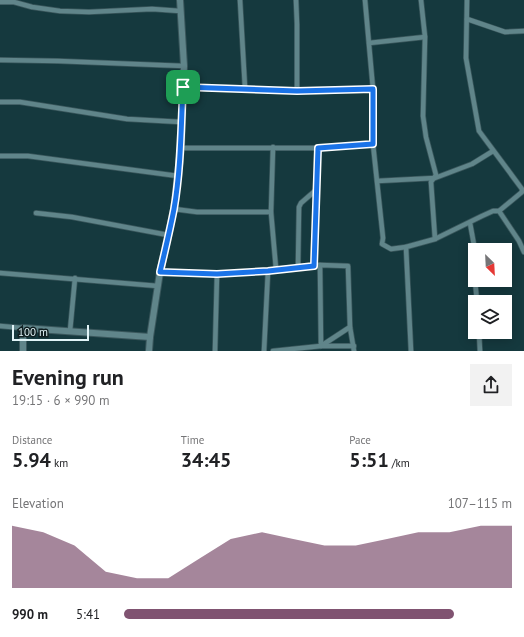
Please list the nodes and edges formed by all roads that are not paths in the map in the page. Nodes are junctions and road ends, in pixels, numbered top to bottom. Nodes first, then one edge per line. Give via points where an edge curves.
1 (180, 0) edge
2 (240, 0) edge
3 (296, 0) edge
4 (365, 0) edge
5 (421, 0) edge
6 (467, 0) edge
7 (0, 2) edge
8 (180, 11) junction
9 (467, 19) junction
10 (524, 32) edge
11 (425, 37) junction
12 (369, 43) junction
13 (0, 60) edge
14 (184, 66) junction
15 (183, 87) junction
16 (245, 88) junction
17 (373, 89) junction
18 (297, 91) junction
19 (0, 102) edge
20 (181, 122) junction
21 (373, 144) junction
22 (273, 147) junction
23 (181, 148) junction
24 (318, 148) junction
25 (493, 151) junction
26 (0, 156) edge
27 (178, 176) junction
28 (435, 178) junction
29 (377, 180) junction
30 (316, 190) junction
31 (174, 209) junction
32 (499, 211) junction
33 (271, 212) junction
34 (36, 213) dead end
35 (470, 222) junction
36 (168, 235) junction
37 (435, 239) junction
38 (474, 243) edge
39 (406, 247) junction
40 (524, 252) edge
41 (320, 265) junction
42 (314, 266) junction
43 (298, 267) junction
44 (276, 269) junction
45 (268, 271) junction
46 (0, 272) edge
47 (160, 272) junction
48 (217, 274) junction
49 (75, 278) junction
50 (158, 286) junction
51 (0, 326) edge
52 (350, 327) junction
53 (23, 328) junction
54 (70, 331) junction
55 (150, 336) junction
56 (479, 339) edge
57 (321, 346) junction
58 (354, 349) edge
59 (291, 350) edge
60 (23, 351) edge
61 (149, 351) edge
62 (215, 351) edge
63 (264, 351) edge
64 (273, 351) edge
65 (411, 351) edge
66 (480, 351) edge

1 - 8 street
2 - 16 street
3 - 18 street
4 - 12 street
5 - 11 street
6 - 9 street
7 - 8 street via 14,2 60,12 152,9
8 - 14 street
9 - 10 street via 505,32
9 - 25 street via 466,58 479,131
11 - 12 street
11 - 28 street via 424,116 426,136 436,169
12 - 17 street
13 - 14 street
14 - 15 street
15 - 16 street
15 - 20 street
16 - 18 street
17 - 18 street
17 - 21 street
19 - 20 street via 20,102 127,119
20 - 23 street
21 - 24 street
21 - 29 street
22 - 23 street
22 - 24 street
22 - 33 street
23 - 27 street
24 - 30 street
25 - 28 street via 472,164
25 - 32 street via 522,189 522,192
26 - 27 street via 28,156
27 - 31 street
28 - 29 street
28 - 37 street via 431,182
29 - 39 street via 382,244 391,249
30 - 42 street
30 - 43 street via 299,207
31 - 33 street via 198,212
31 - 36 street
32 - 35 street
32 - 40 street
33 - 44 street
34 - 36 street
35 - 37 street
35 - 38 street
36 - 47 street
37 - 39 street
39 - 65 street
41 - 42 street
41 - 52 street via 348,266
41 - 57 street
42 - 43 street
43 - 44 street
44 - 45 street
45 - 48 street
45 - 63 street
46 - 49 street
47 - 48 street
47 - 50 street
48 - 62 street
49 - 50 street
49 - 54 street
50 - 55 street
51 - 53 street
52 - 57 street
52 - 58 street
53 - 54 street
53 - 60 street
54 - 55 street
55 - 61 street
56 - 66 street
57 - 58 street
57 - 59 street
59 - 64 street

